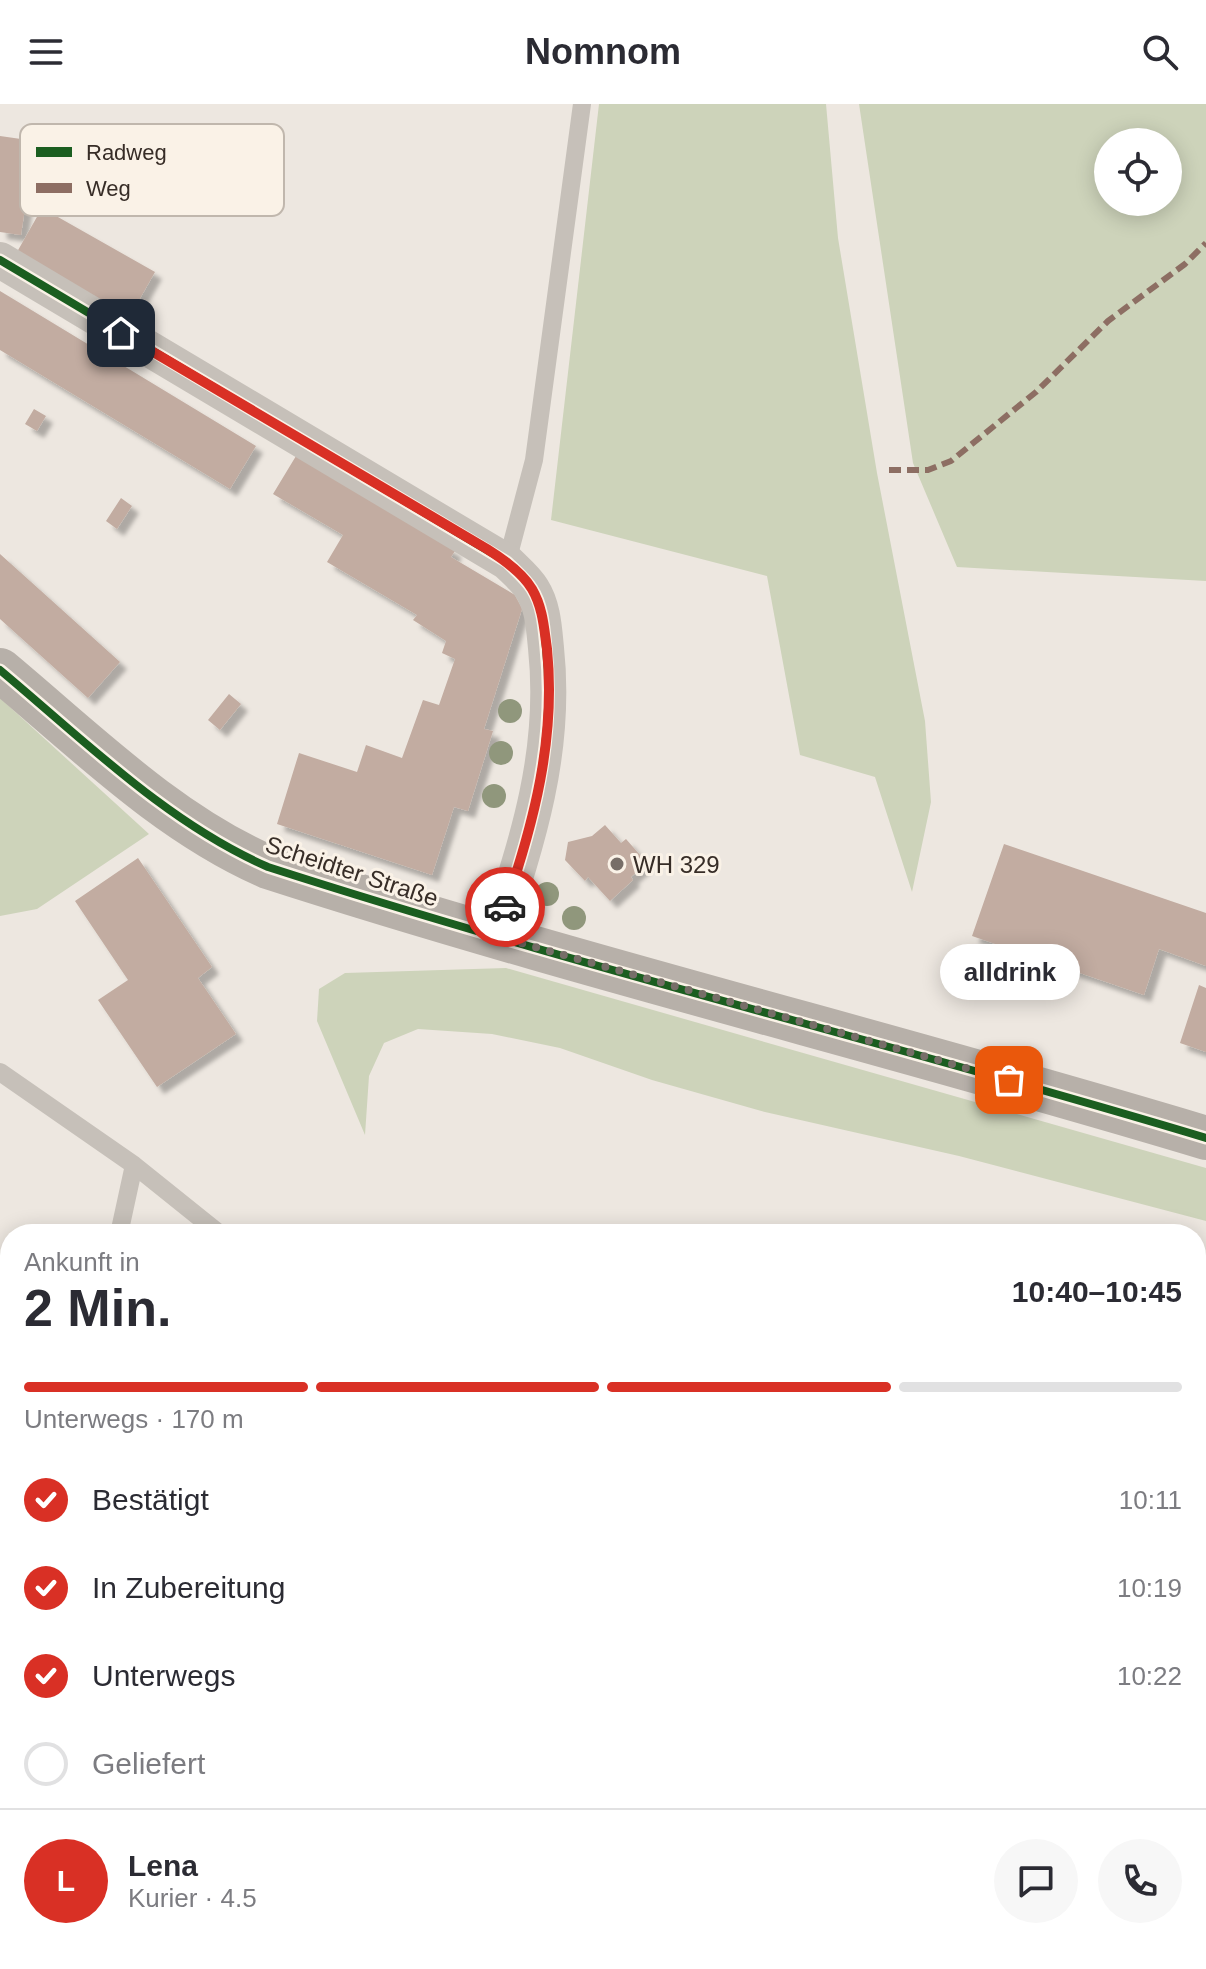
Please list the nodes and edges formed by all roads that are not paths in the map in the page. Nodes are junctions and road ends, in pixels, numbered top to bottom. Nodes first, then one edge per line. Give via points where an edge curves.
1 (582, 104) edge
2 (0, 260) edge
3 (507, 562) junction
4 (0, 670) edge
5 (496, 936) junction
6 (0, 1072) edge
7 (1206, 1138) edge
8 (134, 1165) junction
9 (121, 1224) edge
10 (208, 1224) edge

1 - 3 lane via 534,460
2 - 3 street
3 - 5 street via 532,589 543,618 549,668 537,805
4 - 5 main road, Scheidter Straße via 168,808 236,853
5 - 7 main road, Scheidter Straße
6 - 8 lane
8 - 9 lane
8 - 10 lane

